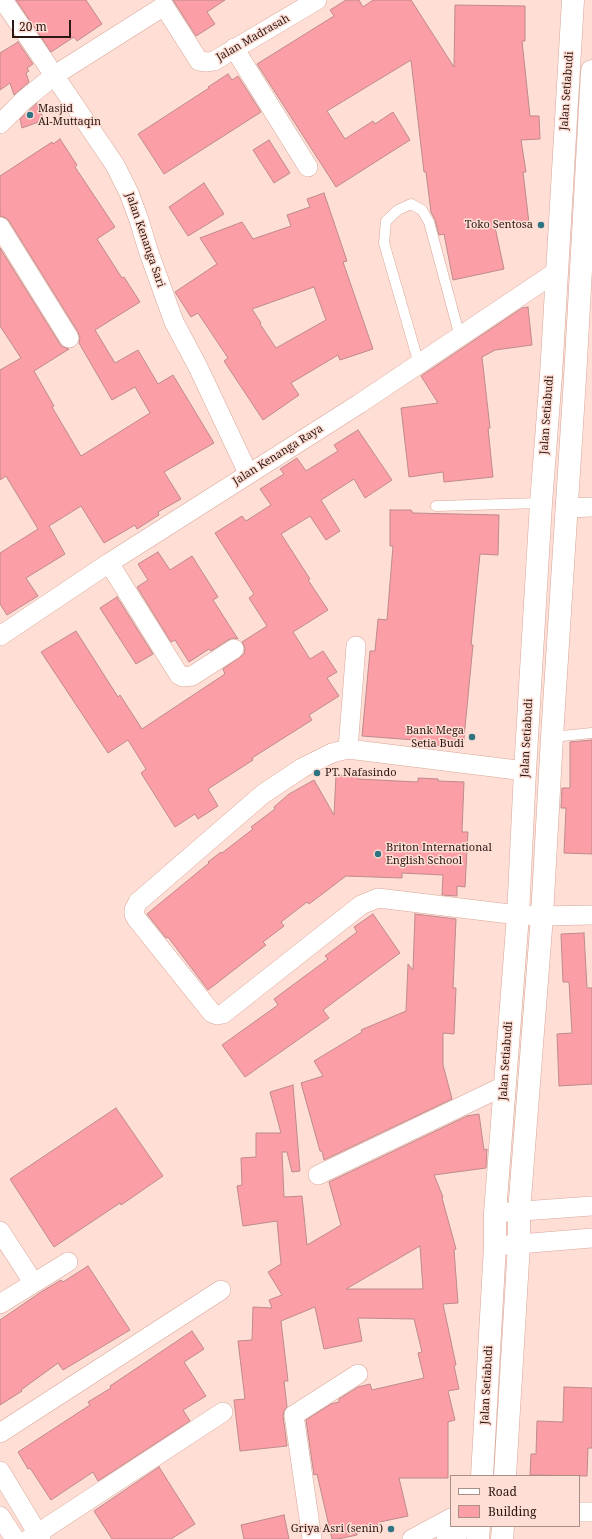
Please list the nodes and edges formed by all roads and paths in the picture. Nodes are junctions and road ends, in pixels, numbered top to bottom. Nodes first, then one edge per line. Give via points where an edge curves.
1 (3, 0) edge
2 (317, 0) edge
3 (573, 0) edge
4 (234, 48) junction
5 (592, 71) edge
6 (55, 75) junction
7 (0, 124) edge
8 (308, 167) dead end
9 (0, 227) edge
10 (556, 272) junction
11 (460, 337) junction
12 (69, 338) dead end
13 (419, 364) junction
14 (248, 473) junction
15 (541, 503) junction
16 (436, 506) dead end
17 (592, 507) edge
18 (567, 508) junction
19 (109, 563) junction
20 (0, 636) edge
21 (356, 646) dead end
22 (234, 650) dead end
23 (592, 733) edge
24 (552, 737) junction
25 (348, 749) junction
26 (524, 771) junction
27 (518, 915) junction
28 (592, 915) edge
29 (542, 916) junction
30 (504, 1086) junction
31 (318, 1175) dead end
32 (592, 1206) edge
33 (519, 1212) junction
34 (495, 1213) junction
35 (0, 1231) edge
36 (592, 1238) edge
37 (519, 1244) junction
38 (495, 1246) junction
39 (68, 1262) dead end
40 (33, 1282) junction
41 (222, 1290) dead end
42 (0, 1304) edge
43 (358, 1374) dead end
44 (223, 1412) dead end
45 (0, 1433) edge
46 (0, 1471) edge
47 (482, 1475) edge
48 (506, 1475) edge
49 (580, 1512) edge
50 (592, 1512) edge
51 (0, 1516) edge
52 (450, 1519) edge
53 (468, 1527) edge
54 (478, 1527) edge
55 (503, 1527) edge
56 (36, 1537) edge
57 (15, 1539) edge
58 (312, 1539) edge
59 (412, 1539) edge
60 (446, 1539) edge
61 (478, 1539) edge
62 (502, 1539) edge

1 - 6 street, Jalan Kenanga Sari
2 - 4 street, Jalan Madrasah
3 - 10 main road, Jalan Setiabudi
4 - 6 street, Jalan Madrasah via 214,61 199,61 164,6
4 - 8 street
5 - 18 main road
6 - 7 street
6 - 14 street, Jalan Kenanga Sari via 114,165 129,193 174,322
9 - 12 street
10 - 11 street, Jalan Kenanga Raya
10 - 15 main road, Jalan Setiabudi
11 - 13 street, Jalan Kenanga Raya
11 - 13 lane via 429,222 422,210 411,204 398,210 386,221 384,243
13 - 14 street, Jalan Kenanga Raya
14 - 19 street, Jalan Kenanga Raya
15 - 16 lane
15 - 26 main road, Jalan Setiabudi
17 - 18 street
18 - 24 main road
19 - 20 street, Jalan Kenanga Raya
19 - 22 street via 179,675 192,676
21 - 25 street
23 - 24 lane
24 - 29 main road
25 - 26 street
25 - 27 street via 315,761 263,794 135,906 136,918 212,1013 223,1014 350,912 370,900 389,899
26 - 27 main road, Jalan Setiabudi
27 - 29 street
27 - 30 main road, Jalan Setiabudi
28 - 29 street
29 - 33 main road
30 - 31 street
30 - 34 main road, Jalan Setiabudi
32 - 33 street
33 - 34 street
33 - 37 main road
34 - 38 main road, Jalan Setiabudi
35 - 40 street
36 - 37 street
37 - 38 street
37 - 48 main road
38 - 47 main road, Jalan Setiabudi
39 - 40 street
40 - 42 street
41 - 45 street
43 - 58 street via 294,1415
44 - 56 street
46 - 56 street
49 - 50 street
51 - 57 street
52 - 59 street
53 - 60 street
54 - 61 main road
55 - 62 main road

